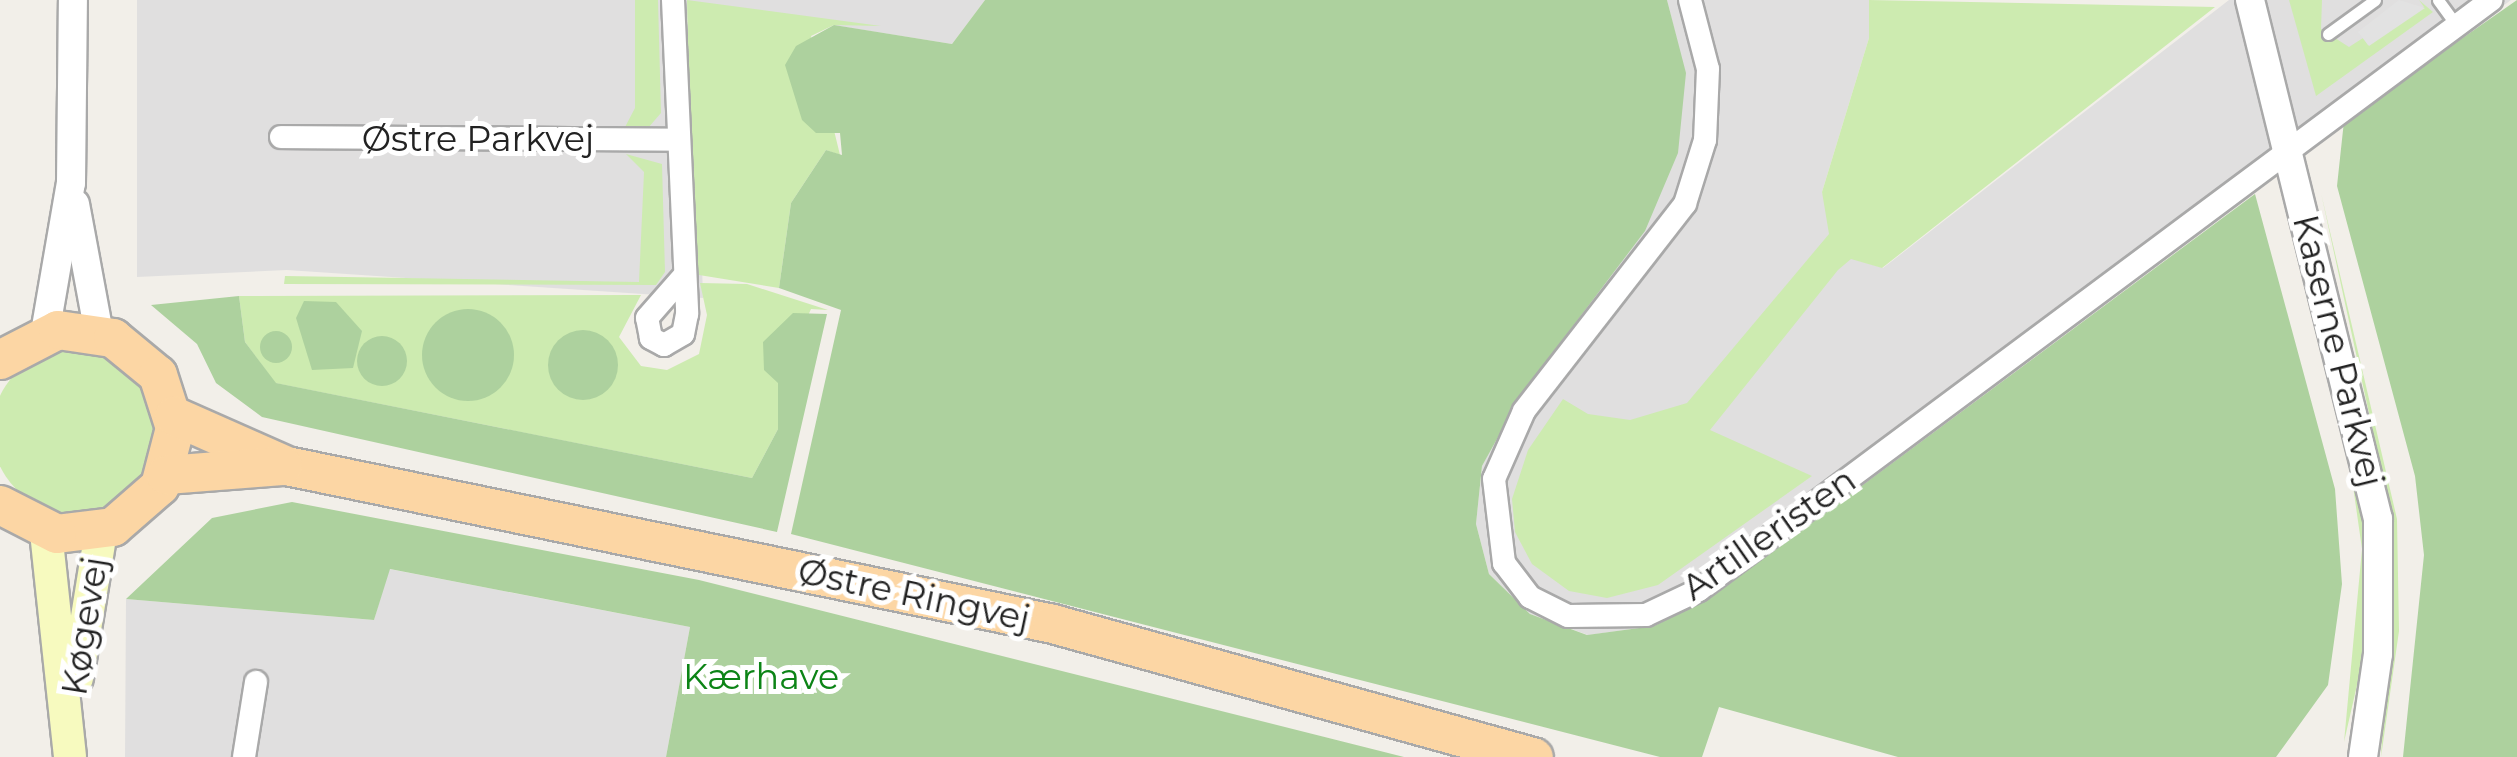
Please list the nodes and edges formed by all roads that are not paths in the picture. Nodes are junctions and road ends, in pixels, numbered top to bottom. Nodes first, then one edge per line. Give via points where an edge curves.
1 (74, 0) edge
2 (673, 0) edge
3 (1690, 0) edge
4 (2250, 0) edge
5 (2375, 0) edge
6 (2438, 0) edge
7 (2491, 0) edge
8 (2456, 24) junction
9 (2328, 34) dead end
10 (281, 137) dead end
11 (676, 140) junction
12 (2288, 151) junction
13 (72, 183) junction
14 (682, 278) dead end
15 (45, 333) junction
16 (100, 333) junction
17 (0, 360) edge
18 (174, 416) junction
19 (287, 466) junction
20 (166, 475) junction
21 (0, 505) edge
22 (101, 531) junction
23 (46, 532) junction
24 (256, 682) dead end
25 (2368, 707) junction
26 (70, 722) junction
27 (70, 757) edge
28 (244, 757) edge
29 (1534, 757) edge
30 (2349, 757) edge
31 (2363, 757) edge

1 - 13 street
2 - 11 street
3 - 12 street, Artilleristen via 1708,70 1704,140 1685,204 1524,411 1494,479 1504,564 1530,597 1568,616 1646,615 1699,590
4 - 12 street, Kaserne Parkvej
5 - 9 lane
6 - 8 lane
7 - 8 street, Artilleristen
8 - 12 street, Artilleristen
10 - 11 street, Østre Parkvej
11 - 14 street
12 - 25 street, Kaserne Parkvej via 2378,519 2378,654
13 - 15 street
13 - 16 street
15 - 16 main road
15 - 17 main road
16 - 18 main road via 149,364
18 - 19 main road, Østre Ringvej
18 - 20 main road
19 - 20 main road, Østre Ringvej
19 - 29 main road, Østre Ringvej via 1053,624
20 - 22 main road via 135,514
21 - 23 main road
22 - 23 main road
22 - 26 main road, Køgevej
23 - 26 main road, Køgevej
24 - 28 street
25 - 30 street, Kaserne Parkvej
25 - 31 street, Kaserne Parkvej
26 - 27 main road, Køgevej

